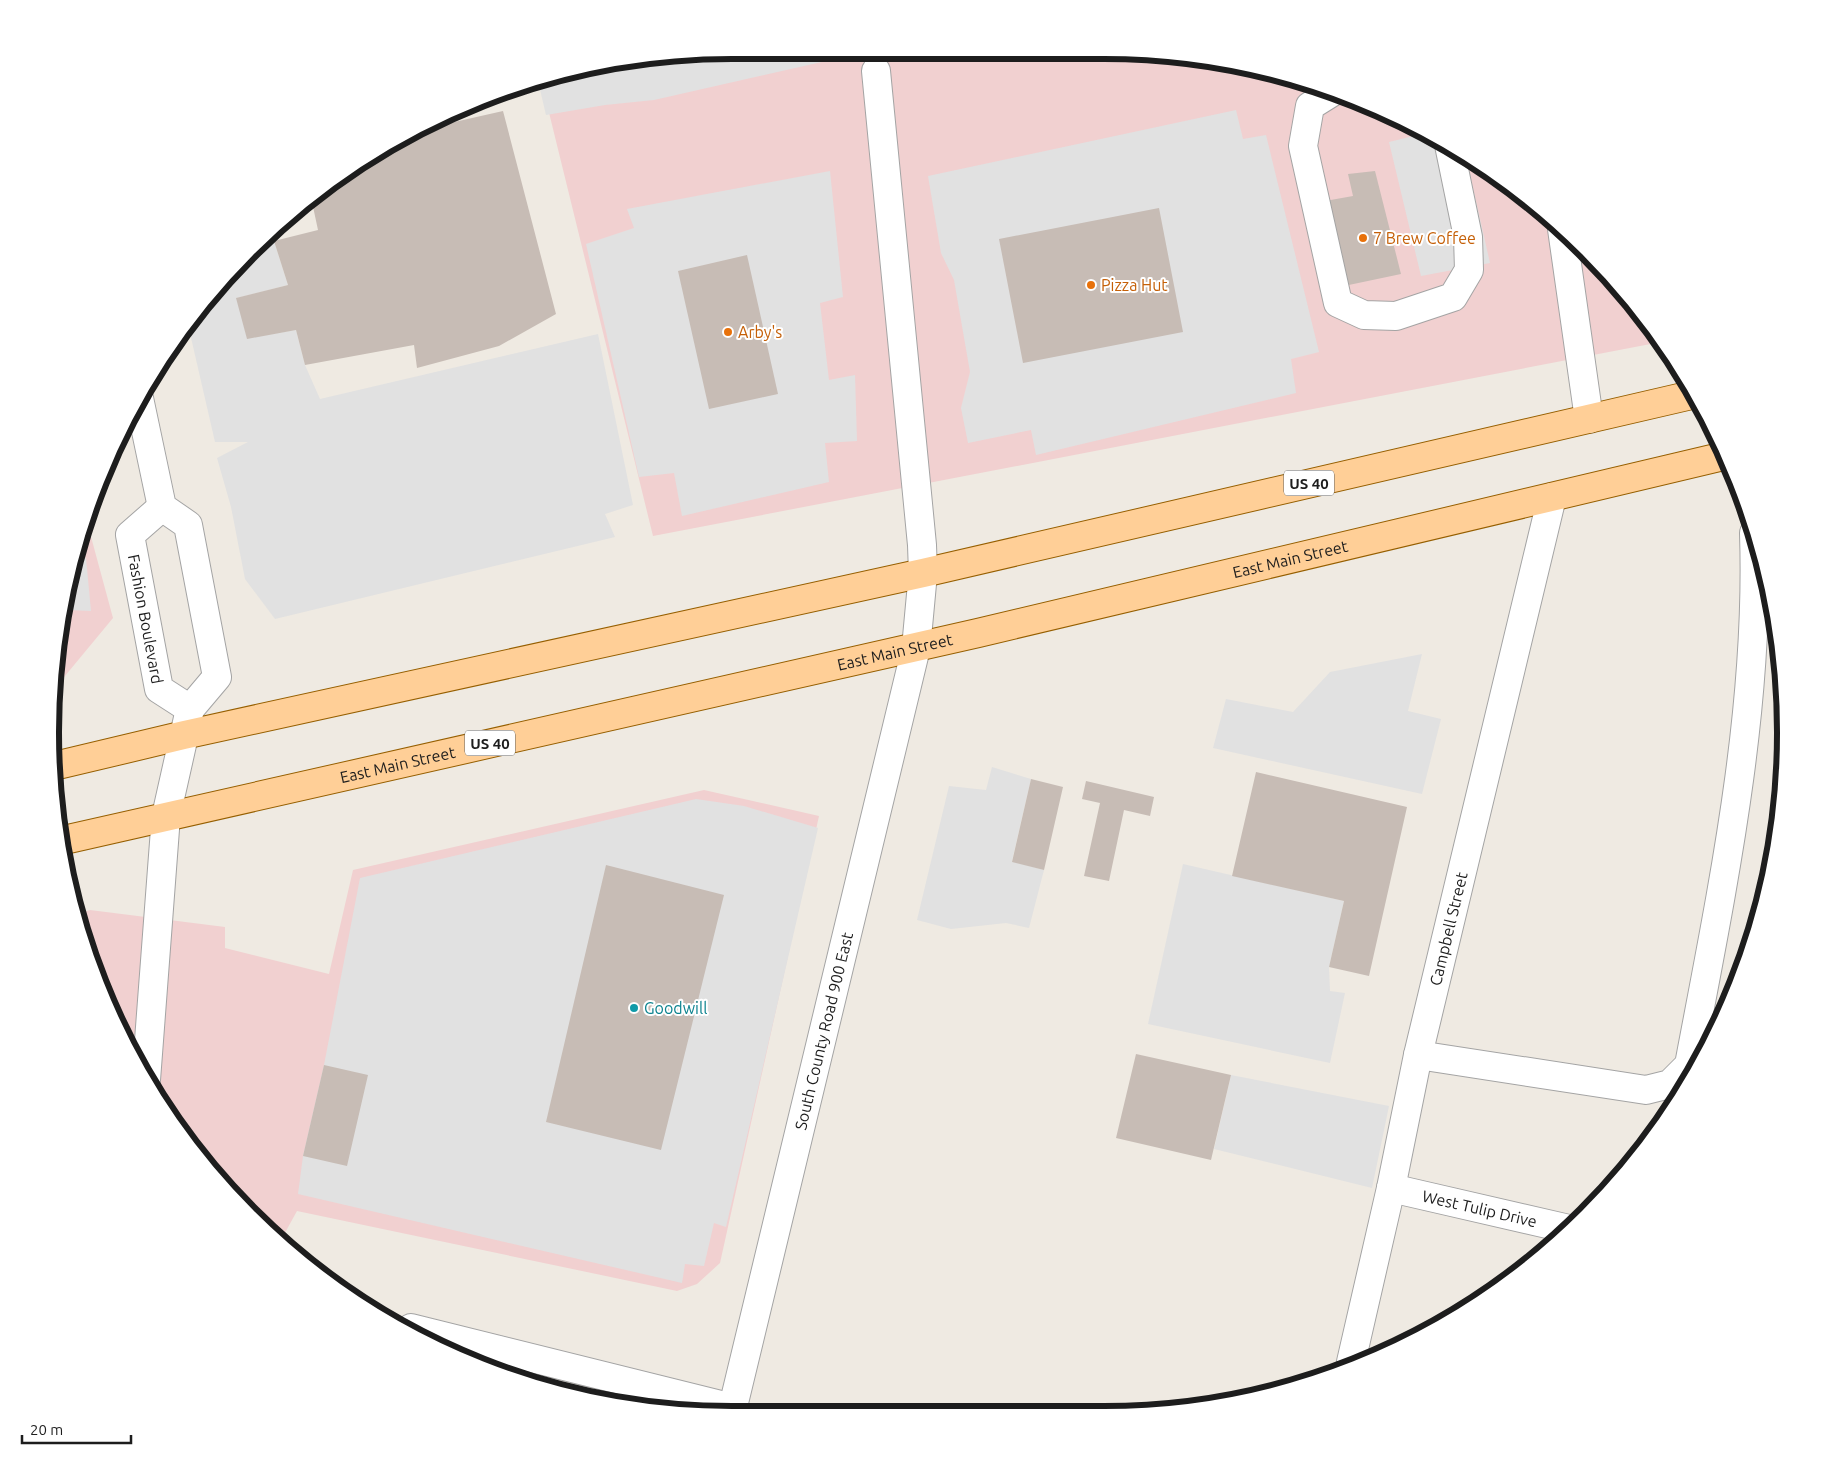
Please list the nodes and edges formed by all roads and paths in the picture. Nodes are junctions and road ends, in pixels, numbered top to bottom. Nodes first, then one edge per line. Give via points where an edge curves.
1 (876, 71) dead end
2 (1325, 97) edge
3 (1451, 156) edge
4 (1564, 241) edge
5 (1687, 396) edge
6 (142, 410) edge
7 (1589, 419) junction
8 (1718, 457) edge
9 (1552, 497) junction
10 (162, 507) junction
11 (1755, 563) edge
12 (923, 573) junction
13 (916, 648) junction
14 (190, 709) junction
15 (184, 735) junction
16 (60, 765) edge
17 (166, 816) junction
18 (68, 839) edge
19 (1418, 1055) junction
20 (147, 1065) edge
21 (1391, 1188) junction
22 (1561, 1227) edge
23 (425, 1332) edge
24 (1352, 1358) edge
25 (711, 1406) edge
26 (733, 1406) edge

1 - 12 street, South County Road 900 East
2 - 3 street via 1310,106 1303,146 1338,303 1364,315 1396,316 1453,297 1469,270 1468,238
4 - 7 street
5 - 7 main road, US 40
6 - 10 street
7 - 12 main road, US 40
8 - 9 main road, East Main Street / US 40
9 - 13 main road, East Main Street / US 40
9 - 19 street, Campbell Street
10 - 14 street via 188,525 217,677
10 - 14 street, Fashion Boulevard via 130,535 159,689
11 - 19 street via 1751,678 1729,851 1689,1065 1670,1084 1646,1090
12 - 13 street, South County Road 900 East
12 - 15 main road, US 40
13 - 17 main road, East Main Street / US 40
13 - 26 street, South County Road 900 East
14 - 15 street
15 - 16 main road, US 40
15 - 17 street
17 - 18 main road, East Main Street / US 40
17 - 20 street
19 - 21 street, Campbell Street
21 - 22 street, West Tulip Drive
21 - 24 street, Campbell Street
23 - 25 street

